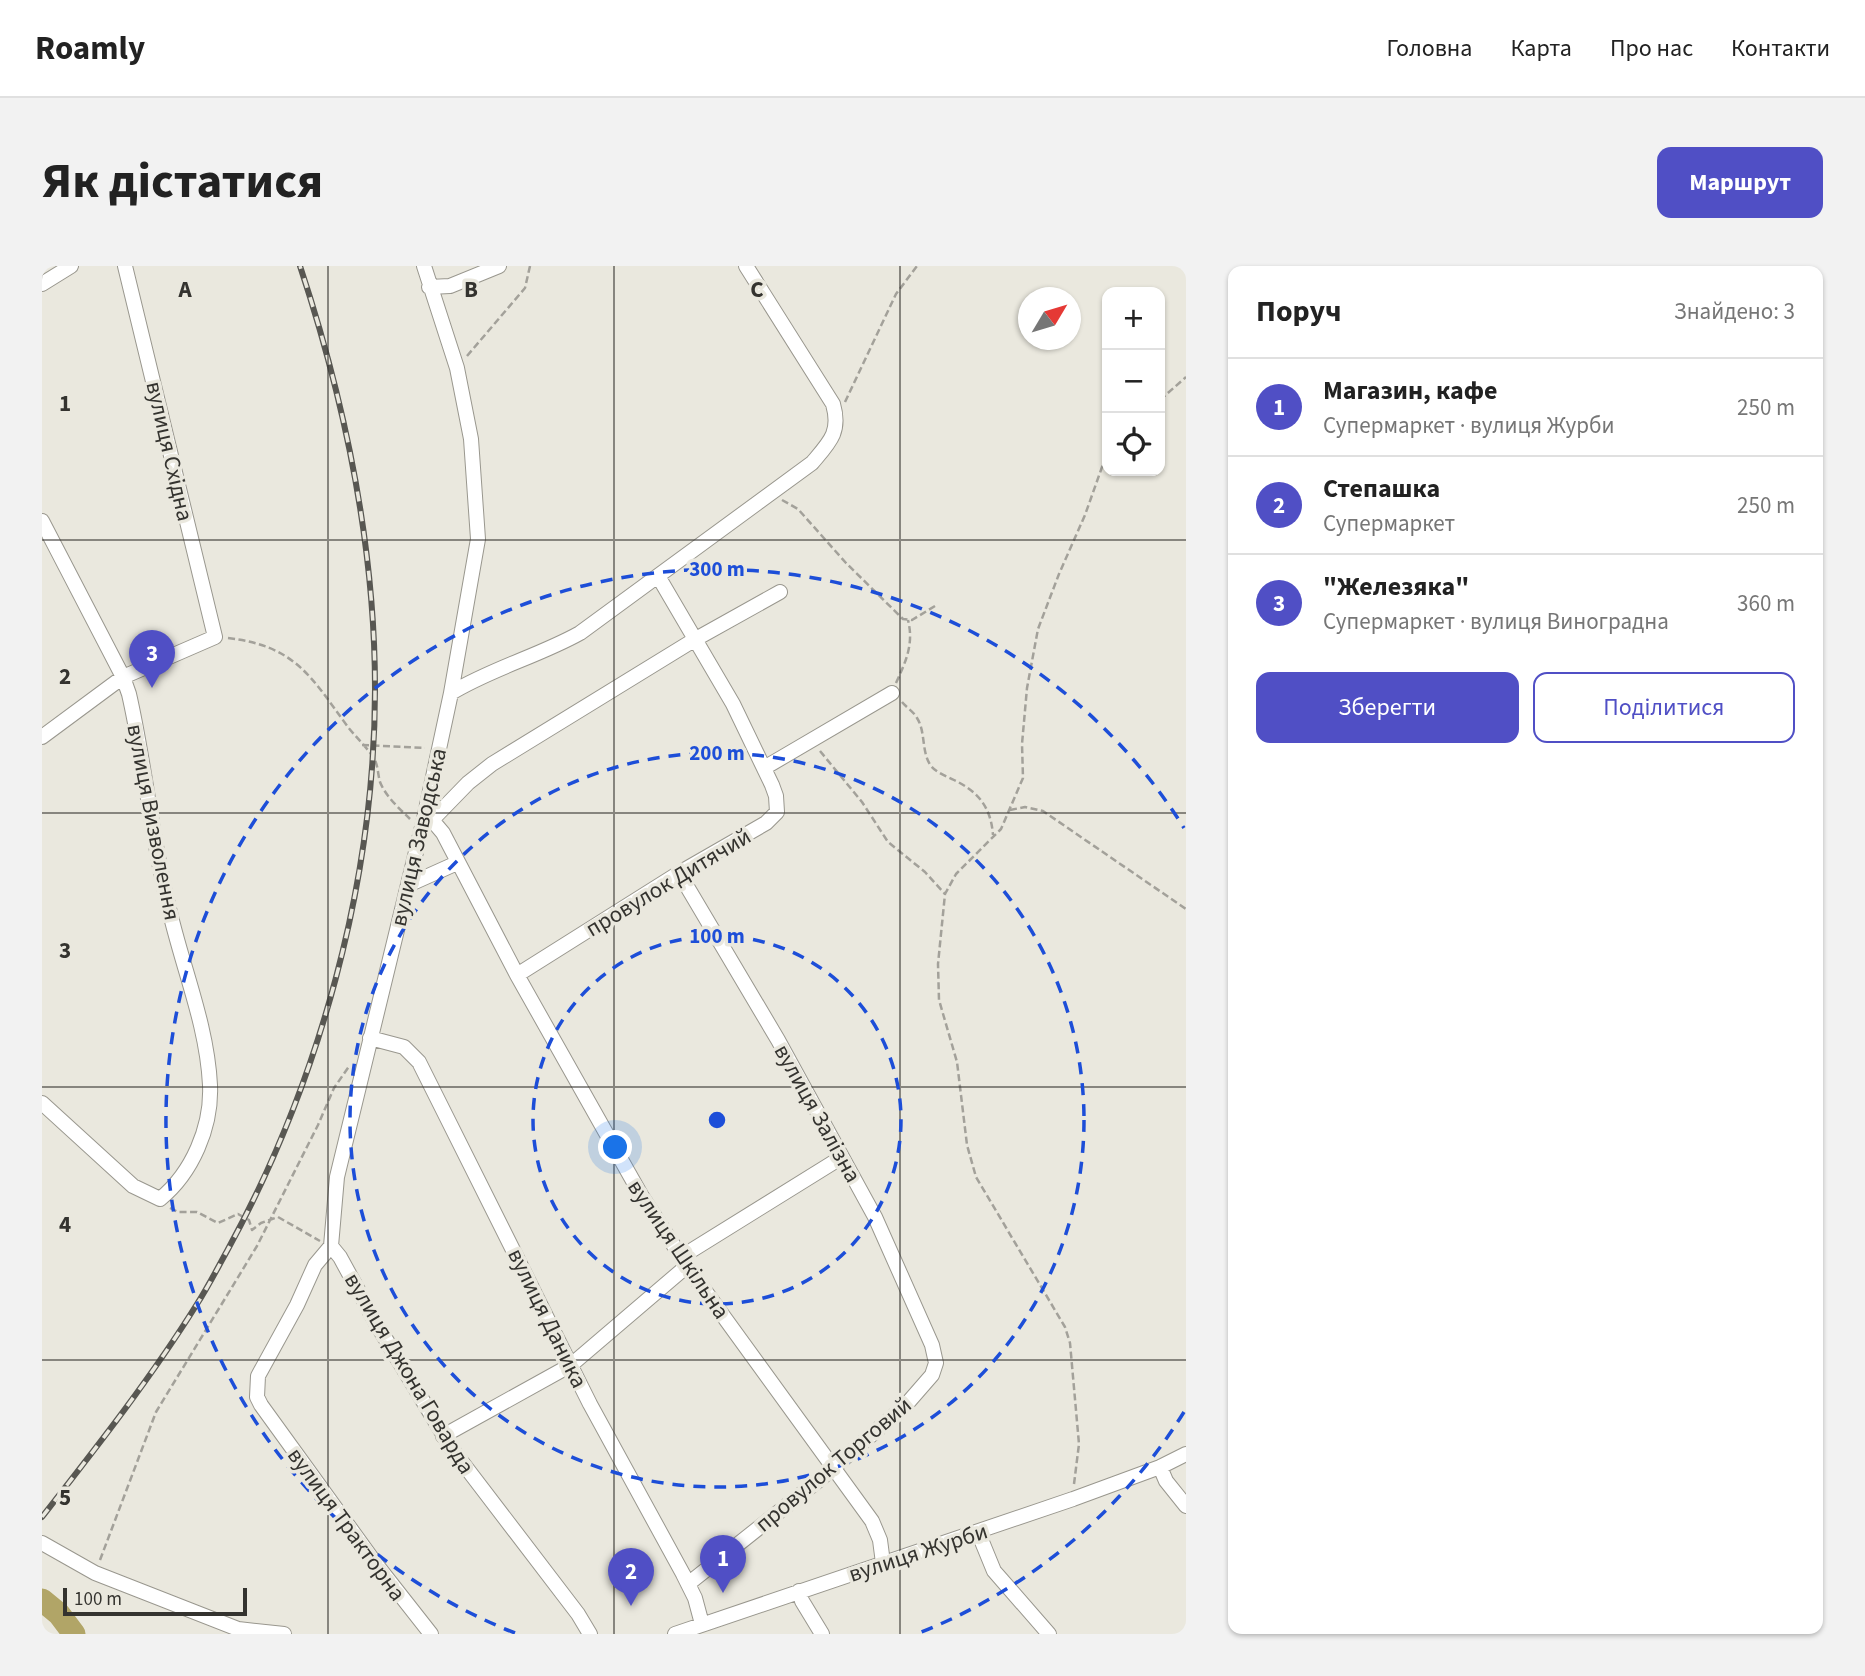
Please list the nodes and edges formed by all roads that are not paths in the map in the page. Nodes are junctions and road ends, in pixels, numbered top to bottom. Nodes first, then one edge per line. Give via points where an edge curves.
1 (71, 266) edge
2 (125, 266) edge
3 (424, 266) edge
4 (499, 266) edge
5 (746, 266) edge
6 (42, 284) edge
7 (429, 287) junction
8 (42, 521) edge
9 (658, 576) junction
10 (780, 592) dead end
11 (694, 640) junction
12 (123, 677) junction
13 (451, 692) junction
14 (892, 693) road end
15 (42, 737) edge
16 (764, 768) junction
17 (426, 823) junction
18 (457, 863) junction
19 (679, 873) junction
20 (408, 885) junction
21 (517, 975) junction
22 (370, 1038) junction
23 (42, 1103) edge
24 (842, 1157) junction
25 (331, 1246) junction
26 (684, 1262) junction
27 (936, 1363) joint
28 (571, 1364) junction
29 (443, 1436) junction
30 (1186, 1454) edge
31 (833, 1467) junction
32 (1160, 1467) junction
33 (1186, 1506) edge
34 (978, 1532) junction
35 (42, 1543) edge
36 (883, 1563) junction
37 (688, 1584) junction
38 (799, 1591) junction
39 (702, 1624) junction
40 (284, 1634) edge
41 (430, 1634) edge
42 (590, 1634) edge
43 (675, 1634) edge
44 (822, 1634) edge
45 (1049, 1634) edge

1 - 6 street
2 - 12 street, вулиця Східна via 215,636
3 - 7 street, вулиця Заводська
4 - 7 street via 450,286
5 - 9 street via 833,404 835,432 812,463
7 - 13 street, вулиця Заводська via 457,368 471,439 478,539
8 - 12 street, вулиця Визволення
9 - 11 street
9 - 13 street via 562,643
10 - 11 street
11 - 16 street via 733,704
11 - 17 street via 492,764
12 - 15 street
12 - 23 street, вулиця Визволення via 168,906 199,1016 210,1086 205,1129 198,1150 178,1180 158,1198 133,1186
13 - 17 street, вулиця Заводська
14 - 16 street
16 - 19 street, провулок Дитячий via 776,796 777,813
17 - 18 street, вулиця Шкільна via 443,833
17 - 20 street, вулиця Заводська
18 - 20 street
18 - 21 street, вулиця Шкільна
19 - 21 street, провулок Дитячий
19 - 24 street, вулиця Залізна
20 - 22 street, вулиця Заводська
21 - 26 street, вулиця Шкільна
22 - 25 street, вулиця Заводська via 337,1177
22 - 28 street, вулиця Даника via 404,1046 419,1062
24 - 26 street
24 - 27 street, вулиця Залізна via 874,1217
25 - 29 street, вулиця Джона Говарда
25 - 41 street, вулиця Тракторна via 315,1265 258,1376 257,1397
26 - 28 street
26 - 31 street, вулиця Шкільна
27 - 31 street, провулок Торговий via 905,1406
28 - 29 street
28 - 37 street, вулиця Даника
29 - 42 street, вулиця Джона Говарда
30 - 32 street, вулиця Журби
31 - 36 street, вулиця Шкільна via 876,1529
31 - 37 street, провулок Торговий
32 - 33 street
32 - 34 street, вулиця Журби
34 - 36 street, вулиця Журби
34 - 45 street via 995,1571
35 - 40 street via 95,1573 238,1629
36 - 38 street, вулиця Журби
37 - 39 street, вулиця Даника
38 - 39 street, вулиця Журби
38 - 44 street
39 - 43 street, вулиця Журби

